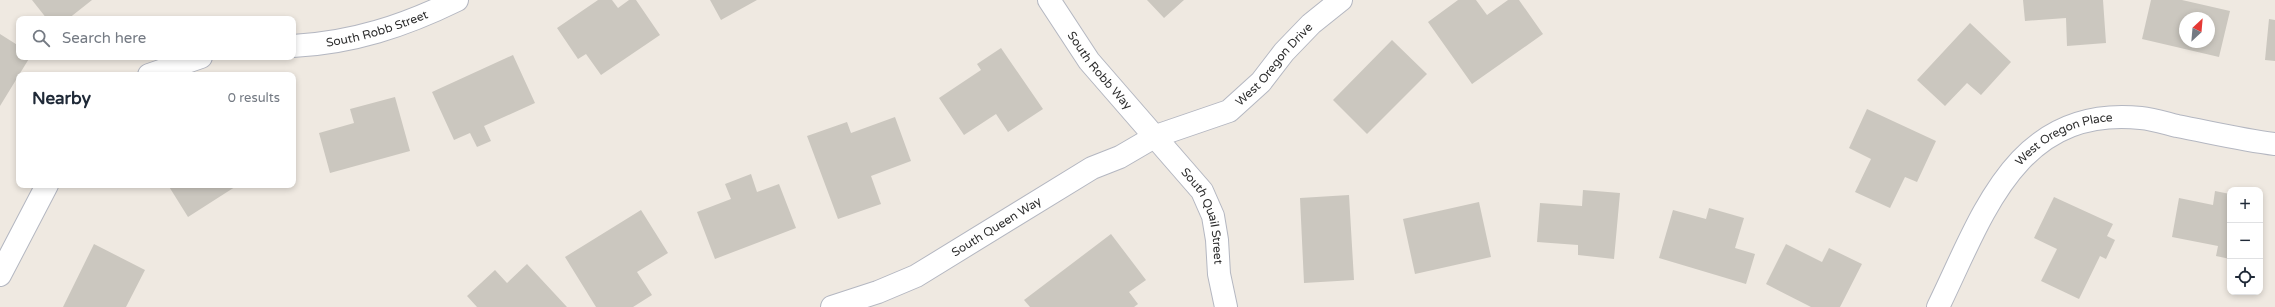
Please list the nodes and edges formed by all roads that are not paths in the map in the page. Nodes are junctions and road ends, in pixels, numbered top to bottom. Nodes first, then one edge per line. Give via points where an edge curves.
1 (457, 0) edge
2 (1049, 0) edge
3 (1341, 0) edge
4 (296, 46) edge
5 (192, 60) edge
6 (158, 72) edge
7 (1156, 136) junction
8 (2275, 144) edge
9 (45, 188) edge
10 (0, 275) edge
11 (832, 307) edge
12 (1226, 307) edge
13 (1938, 307) edge

1 - 4 street, South Robb Street via 397,27 359,38
2 - 7 street, South Robb Way via 1089,61
3 - 7 street, West Oregon Drive via 1310,24 1261,82 1229,111
5 - 6 street
7 - 11 street, South Queen Way via 1120,157 1092,168 916,276
7 - 12 street, South Quail Street via 1202,191 1213,216 1219,274
8 - 13 street, West Oregon Place via 2143,118 2093,118 2067,126 2029,150 2009,172 1990,202
9 - 10 street

